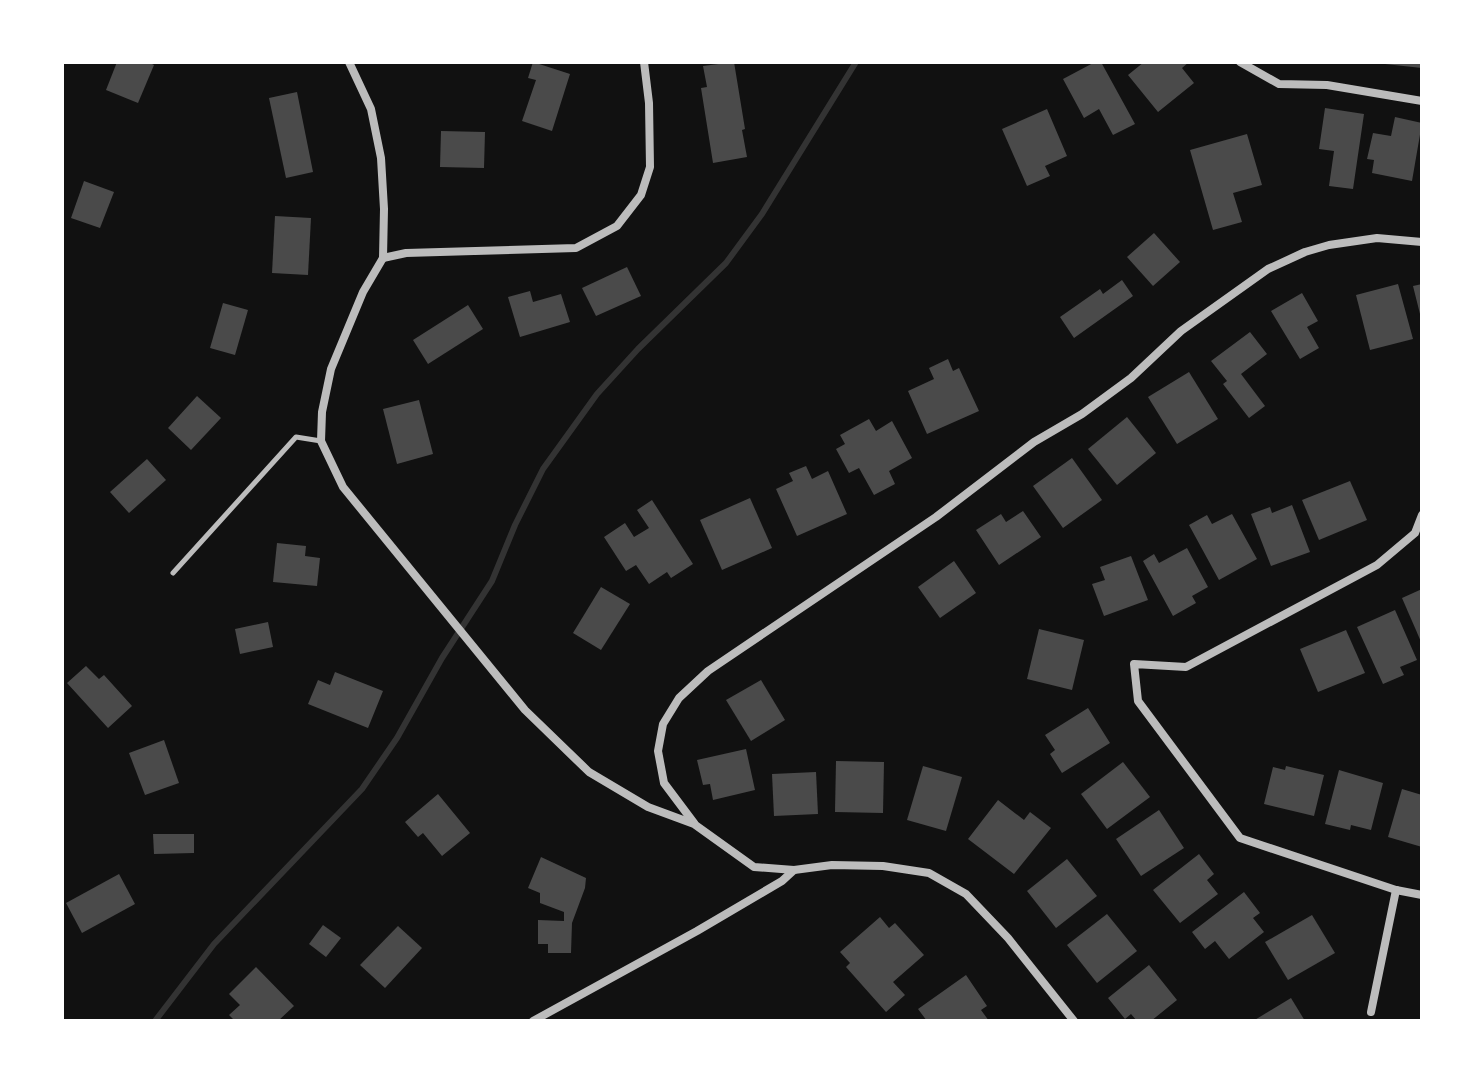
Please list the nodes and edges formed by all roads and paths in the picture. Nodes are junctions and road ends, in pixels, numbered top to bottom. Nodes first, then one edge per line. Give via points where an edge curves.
1 (349, 62) edge
2 (644, 62) edge
3 (1240, 62) edge
4 (1422, 101) edge
5 (1422, 242) edge
6 (383, 258) junction
7 (321, 441) junction
8 (1422, 515) edge
9 (173, 573) dead end
10 (694, 824) junction
11 (794, 870) junction
12 (1396, 890) junction
13 (1422, 895) edge
14 (1371, 1012) dead end
15 (533, 1021) edge
16 (1074, 1021) edge

1 - 6 street via 371,109 381,158
2 - 6 street via 650,167 641,195 617,226 576,248
3 - 4 street via 1279,84 1327,85
5 - 10 street via 1377,238 1329,245 1268,269 1181,331 1082,414 1034,442 936,517 708,671 679,698 663,724 658,751 664,783
6 - 7 street via 331,369
7 - 9 lane via 296,437
7 - 10 street via 343,487 525,710 589,772 648,807
8 - 12 street via 1415,533 1377,565 1186,667 1134,664 1138,701 1240,838
10 - 11 street via 754,867
11 - 15 street via 697,931
11 - 16 street via 857,865 929,873 966,894
12 - 13 street
12 - 14 street

